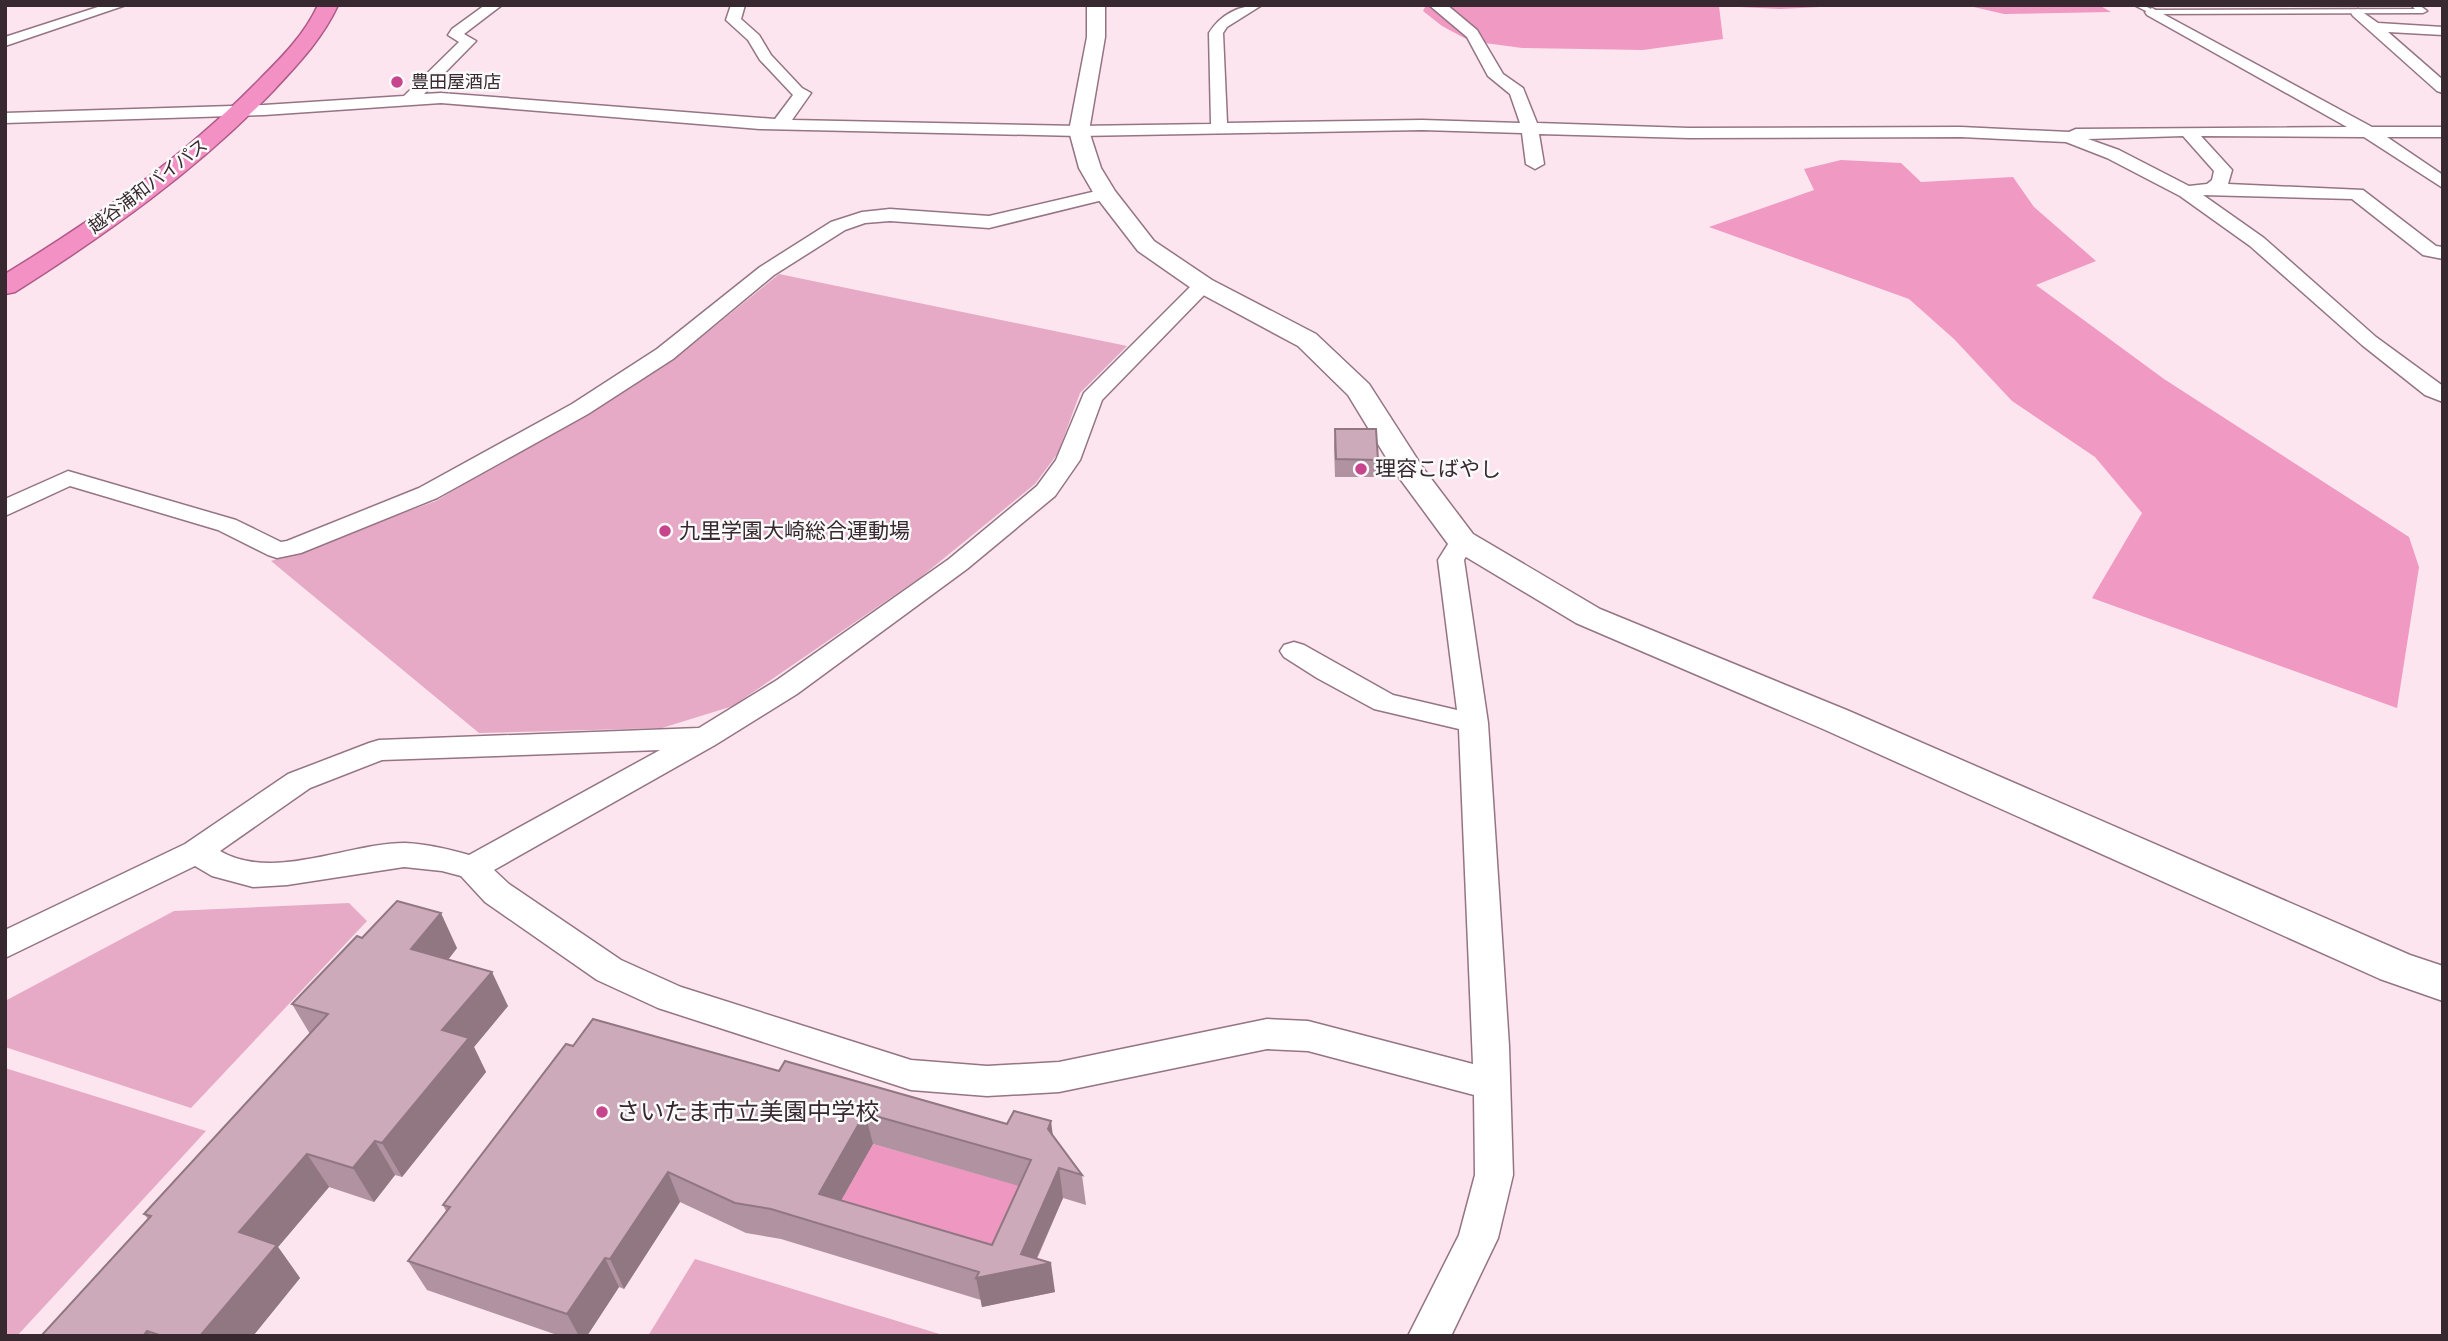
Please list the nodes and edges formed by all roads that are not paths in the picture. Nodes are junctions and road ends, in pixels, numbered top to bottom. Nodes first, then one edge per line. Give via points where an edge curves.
1 (119, 5) edge
2 (328, 5) edge
3 (495, 5) edge
4 (738, 5) edge
5 (1096, 5) edge
6 (1255, 5) edge
7 (1436, 5) edge
8 (2137, 5) edge
9 (2414, 5) edge
10 (2152, 12) junction
11 (2358, 13) junction
12 (2377, 27) junction
13 (2443, 31) edge
14 (5, 42) edge
15 (275, 42) dead end
16 (2443, 88) edge
17 (409, 100) junction
18 (243, 110) junction
19 (213, 111) junction
20 (5, 118) edge
21 (780, 124) junction
22 (1530, 128) junction
23 (1219, 130) junction
24 (1079, 131) junction
25 (2187, 131) junction
26 (2367, 131) junction
27 (2443, 132) edge
28 (2067, 137) junction
29 (1535, 164) dead end
30 (2443, 183) edge
31 (2212, 188) junction
32 (2186, 192) junction
33 (1105, 194) junction
34 (2443, 253) edge
35 (5, 261) edge
36 (1203, 285) junction
37 (5, 286) edge
38 (2443, 395) edge
39 (5, 509) edge
40 (1462, 541) junction
41 (1294, 651) dead end
42 (1473, 723) junction
43 (705, 738) junction
44 (196, 852) junction
45 (472, 868) junction
46 (5, 945) edge
47 (2443, 984) edge
48 (1492, 1084) junction
49 (1429, 1336) edge

1 - 14 street
2 - 18 highway, 越谷浦和バイパス via 300,49
3 - 17 street via 455,34 469,41
4 - 21 street via 733,20 754,38 796,91 803,93
5 - 24 street via 1096,37
6 - 23 street via 1222,24 1216,33
7 - 22 street via 1464,26 1501,82 1517,91
8 - 10 lane
9 - 11 lane via 2423,11
10 - 11 lane
10 - 26 street
11 - 12 street
12 - 13 street
12 - 16 street
15 - 19 highway, 越谷浦和バイパス
17 - 18 street
17 - 21 street via 441,98
18 - 19 street
18 - 37 highway, 越谷浦和バイパス via 159,182
19 - 20 street
19 - 35 highway, 越谷浦和バイパス via 153,161
21 - 24 street
22 - 23 street via 1422,125
22 - 28 street
22 - 29 street
23 - 24 street
24 - 33 street via 1090,168
25 - 26 street
25 - 28 street
25 - 31 street via 2222,170 2221,182
26 - 27 street
26 - 30 street
28 - 32 street via 2113,154
31 - 32 street
31 - 34 street via 2357,194 2430,251
32 - 38 street via 2257,242 2369,341
33 - 36 street via 1146,246
33 - 39 street via 989,222 890,215 838,226 767,271 665,354 580,408 428,493 292,548 277,550 226,525 68,478
36 - 40 street via 1307,340 1359,390 1410,472
36 - 43 street via 1092,398 1068,460 1046,491 958,564 787,688
40 - 42 street via 1451,560
40 - 47 street via 1588,616
41 - 42 street via 1384,702
42 - 48 street
43 - 44 street via 379,750 299,781
43 - 45 street
44 - 45 street via 223,868 253,875 404,855
44 - 46 street
45 - 48 street via 498,893 610,970 670,998 911,1075 987,1081 1059,1077 1267,1034 1308,1036
48 - 49 street via 1494,1175 1478,1238

